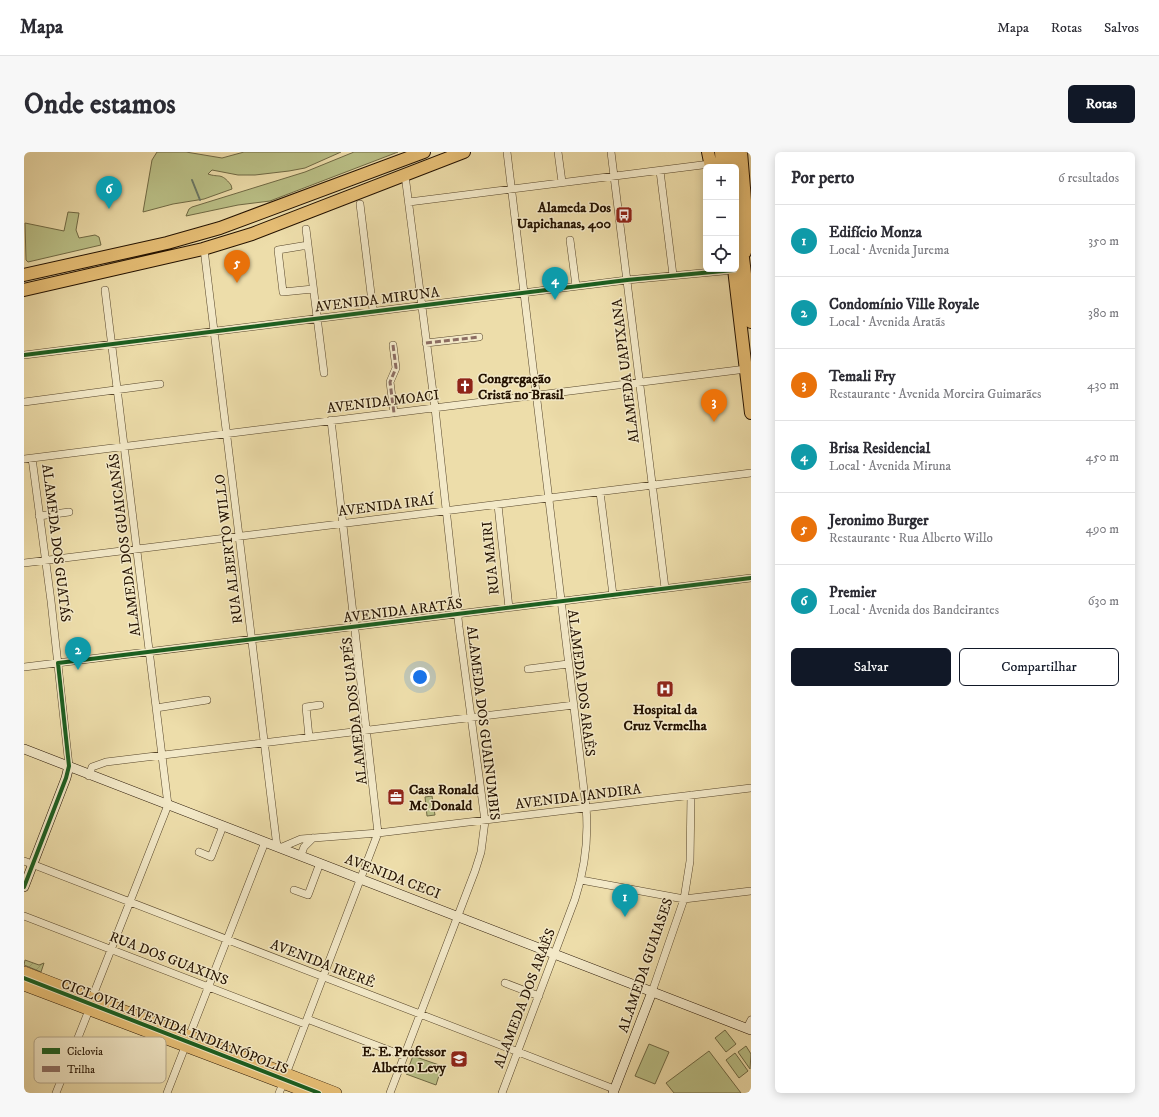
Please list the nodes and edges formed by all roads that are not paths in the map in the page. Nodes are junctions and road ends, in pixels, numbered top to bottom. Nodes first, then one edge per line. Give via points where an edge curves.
1 (424, 152) edge
2 (464, 152) edge
3 (507, 152) edge
4 (558, 152) edge
5 (611, 152) edge
6 (708, 152) edge
7 (720, 152) edge
8 (730, 152) edge
9 (741, 152) edge
10 (750, 162) dead end
11 (713, 164) edge
12 (715, 164) edge
13 (732, 164) edge
14 (703, 167) edge
15 (660, 171) junction
16 (405, 176) junction
17 (615, 176) junction
18 (742, 176) junction
19 (562, 182) junction
20 (511, 189) junction
21 (409, 202) junction
22 (360, 204) dead end
23 (306, 229) dead end
24 (739, 236) edge
25 (570, 240) dead end
26 (308, 245) junction
27 (204, 249) junction
28 (741, 265) edge
29 (24, 275) edge
30 (674, 276) junction
31 (627, 280) junction
32 (576, 286) junction
33 (313, 289) junction
34 (24, 290) edge
35 (105, 290) dead end
36 (523, 292) junction
37 (420, 305) junction
38 (373, 310) junction
39 (317, 318) junction
40 (751, 322) edge
41 (215, 330) junction
42 (479, 337) dead end
43 (426, 343) junction
44 (112, 344) junction
45 (393, 345) dead end
46 (24, 355) edge
47 (746, 369) junction
48 (324, 374) dead end
49 (640, 382) junction
50 (160, 384) dead end
51 (117, 390) junction
52 (536, 395) junction
53 (24, 402) edge
54 (434, 408) junction
55 (394, 413) junction
56 (751, 413) edge
57 (331, 420) junction
58 (227, 434) junction
59 (125, 447) junction
60 (32, 458) junction
61 (24, 459) edge
62 (751, 473) edge
63 (652, 486) junction
64 (600, 492) junction
65 (549, 499) junction
66 (498, 505) junction
67 (446, 510) junction
68 (69, 512) dead end
69 (40, 516) junction
70 (343, 523) junction
71 (240, 537) junction
72 (137, 549) junction
73 (45, 560) junction
74 (24, 563) edge
75 (751, 578) edge
76 (665, 588) junction
77 (612, 595) junction
78 (560, 601) junction
79 (509, 608) junction
80 (458, 614) junction
81 (356, 627) junction
82 (252, 639) junction
83 (149, 652) junction
84 (58, 663) junction
85 (568, 664) junction
86 (24, 667) edge
87 (528, 669) dead end
88 (207, 700) dead end
89 (320, 705) dead end
90 (574, 705) junction
91 (156, 708) junction
92 (471, 718) junction
93 (368, 730) junction
94 (309, 737) junction
95 (265, 742) junction
96 (24, 750) edge
97 (162, 754) junction
98 (69, 766) junction
99 (90, 776) junction
100 (751, 788) edge
101 (691, 795) junction
102 (168, 805) junction
103 (586, 807) junction
104 (485, 821) junction
105 (223, 826) junction
106 (378, 833) junction
107 (313, 838) junction
108 (265, 842) junction
109 (278, 847) junction
110 (199, 852) dead end
111 (301, 855) junction
112 (24, 861) edge
113 (320, 863) junction
114 (33, 864) junction
115 (361, 878) junction
116 (581, 880) junction
117 (24, 887) edge
118 (294, 890) dead end
119 (751, 891) edge
120 (684, 899) junction
121 (129, 901) junction
122 (24, 916) edge
123 (458, 917) junction
124 (227, 940) junction
125 (111, 950) junction
126 (556, 954) junction
127 (24, 972) edge
128 (324, 977) junction
129 (505, 983) dead end
130 (24, 984) edge
131 (208, 988) junction
132 (652, 992) junction
133 (539, 996) junction
134 (92, 998) junction
135 (89, 1010) junction
136 (420, 1014) junction
137 (306, 1022) junction
138 (750, 1026) edge
139 (78, 1037) edge
140 (187, 1042) junction
141 (518, 1051) junction
142 (404, 1056) junction
143 (60, 1083) edge
144 (282, 1083) edge
145 (614, 1091) edge
146 (56, 1093) edge
147 (167, 1093) edge
148 (309, 1093) edge
149 (336, 1093) edge
150 (390, 1093) edge
151 (502, 1093) edge

1 - 29 highway via 220,228
2 - 16 highway
3 - 20 street, ALAMEDA DOS ARAÊS
4 - 19 street
5 - 17 street, ALAMEDA UAPIXANA
6 - 11 highway
7 - 12 highway
8 - 13 highway
9 - 18 highway
10 - 18 street
14 - 15 street
15 - 17 street
15 - 30 street
16 - 21 street, ALAMEDA DOS GUAINUMBIS
16 - 27 highway via 252,234
17 - 19 street
17 - 31 street, ALAMEDA UAPIXANA
18 - 28 highway via 748,236
19 - 20 street
20 - 21 street
20 - 36 street, ALAMEDA DOS ARAÊS
21 - 37 street, ALAMEDA DOS GUAINUMBIS
22 - 38 street
23 - 26 street
24 - 28 highway
25 - 32 street
26 - 33 street
26 - 33 street via 281,249 278,252 284,292
27 - 34 highway
27 - 41 street, RUA ALBERTO WILLO
28 - 30 street, AVENIDA MIRUNA
28 - 40 highway
28 - 47 highway
30 - 31 street, AVENIDA MIRUNA
31 - 32 street, AVENIDA MIRUNA
31 - 49 street, ALAMEDA UAPIXANA
32 - 36 street, AVENIDA MIRUNA
33 - 39 street
35 - 44 street, ALAMEDA DOS GUAICANÃS
36 - 37 street, AVENIDA MIRUNA
36 - 52 street, ALAMEDA DOS ARAÊS
37 - 38 street, AVENIDA MIRUNA
37 - 43 street, ALAMEDA DOS GUAINUMBIS
38 - 39 street, AVENIDA MIRUNA
39 - 41 street, AVENIDA MIRUNA
39 - 48 street
41 - 44 street, AVENIDA MIRUNA
41 - 58 street, RUA ALBERTO WILLO
42 - 43 street
43 - 54 street, ALAMEDA DOS GUAINUMBIS
44 - 46 street, AVENIDA MIRUNA
44 - 51 street, ALAMEDA DOS GUAICANÃS
45 - 55 street via 396,369 390,382
47 - 49 street, AVENIDA MOACI
47 - 56 highway
49 - 52 street, AVENIDA MOACI
49 - 63 street, ALAMEDA UAPIXANA
50 - 51 street
51 - 53 street
51 - 59 street, ALAMEDA DOS GUAICANÃS
52 - 54 street, AVENIDA MOACI
52 - 65 street, ALAMEDA DOS ARAÊS
54 - 55 street, AVENIDA MOACI
54 - 67 street, ALAMEDA DOS GUAINUMBIS
55 - 57 street, AVENIDA MOACI
57 - 58 street, AVENIDA MOACI
57 - 70 street, ALAMEDA DOS UAPÉS
58 - 59 street, AVENIDA MOACI
58 - 71 street, RUA ALBERTO WILLO
59 - 60 street, AVENIDA MOACI
59 - 72 street, ALAMEDA DOS GUAICANÃS
60 - 61 street, AVENIDA MOACI
60 - 69 street, ALAMEDA DOS GUATÁS
62 - 63 street, AVENIDA IRAÍ
63 - 64 street, AVENIDA IRAÍ
63 - 76 street, ALAMEDA UAPIXANA
64 - 65 street, AVENIDA IRAÍ
64 - 77 street
65 - 66 street, AVENIDA IRAÍ
65 - 78 street, ALAMEDA DOS ARAÊS
66 - 67 street, AVENIDA IRAÍ
66 - 79 street, RUA MAIRI
67 - 70 street, AVENIDA IRAÍ
67 - 80 street, ALAMEDA DOS GUAINUMBIS
68 - 69 street
69 - 73 street, ALAMEDA DOS GUATÁS
70 - 71 street, AVENIDA IRAÍ
70 - 81 street, ALAMEDA DOS UAPÉS
71 - 72 street, AVENIDA IRAÍ
71 - 82 street, RUA ALBERTO WILLO
72 - 73 street, AVENIDA IRAÍ
72 - 83 street, ALAMEDA DOS GUAICANÃS
73 - 74 street, AVENIDA IRAÍ
73 - 84 street, ALAMEDA DOS GUATÁS
75 - 76 street, AVENIDA ARATÃS
76 - 77 street, AVENIDA ARATÃS
77 - 78 street, AVENIDA ARATÃS
78 - 79 street, AVENIDA ARATÃS
78 - 85 street, ALAMEDA DOS ARAÊS
79 - 80 street, AVENIDA ARATÃS
80 - 81 street, AVENIDA ARATÃS
80 - 92 street, ALAMEDA DOS GUAINUMBIS
81 - 82 street, AVENIDA ARATÃS
81 - 93 street, ALAMEDA DOS UAPÉS
82 - 83 street, AVENIDA ARATÃS
82 - 95 street, RUA ALBERTO WILLO
83 - 84 street, AVENIDA ARATÃS
83 - 91 street, ALAMEDA DOS GUAICANÃS
84 - 86 street, AVENIDA ARATÃS
84 - 98 street, ALAMEDA DOS GUATÁS
85 - 87 street
85 - 90 street, ALAMEDA DOS ARAÊS
88 - 91 street
89 - 94 street via 306,707
90 - 92 street
90 - 103 street, ALAMEDA DOS ARAÊS
91 - 97 street, ALAMEDA DOS GUAICANÃS
92 - 93 street
92 - 104 street, ALAMEDA DOS GUAINUMBIS
93 - 94 street
93 - 106 street, ALAMEDA DOS UAPÉS
94 - 95 street
95 - 97 street
95 - 109 street, RUA ALBERTO WILLO
96 - 98 street, AVENIDA CECI
97 - 99 street via 95,765 90,770
97 - 102 street, ALAMEDA DOS GUAICANÃS
98 - 99 street, AVENIDA CECI
98 - 114 street, ALAMEDA DOS GUATÁS
99 - 102 street, AVENIDA CECI
100 - 101 street, AVENIDA JANDIRA
101 - 103 street, AVENIDA JANDIRA
101 - 120 street, ALAMEDA GUAIASES via 690,860
102 - 105 street, AVENIDA CECI
102 - 121 street, ALAMEDA DOS GUAICANÃS
103 - 104 street, AVENIDA JANDIRA
103 - 116 street, ALAMEDA DOS ARAÊS via 587,850
104 - 106 street, AVENIDA JANDIRA
104 - 123 street, ALAMEDA DOS GUAINUMBIS via 479,861
105 - 108 street, AVENIDA CECI
105 - 110 street via 211,857
106 - 107 street, AVENIDA JANDIRA
106 - 115 street, ALAMEDA DOS UAPÉS
107 - 109 street, AVENIDA JANDIRA
107 - 111 street via 304,847
108 - 109 street, AVENIDA CECI
108 - 124 street
109 - 111 street, AVENIDA CECI
111 - 113 street, AVENIDA CECI
112 - 114 street, AVENIDA IRERÊ
113 - 115 street, AVENIDA CECI
113 - 118 street via 308,895
114 - 117 street, ALAMEDA DOS GUATÁS
114 - 121 street, AVENIDA IRERÊ
115 - 123 street, AVENIDA CECI
115 - 128 street, ALAMEDA DOS UAPÉS
116 - 120 street
116 - 126 street, ALAMEDA DOS ARAÊS
119 - 120 street
120 - 132 street, ALAMEDA GUAIASES
121 - 124 street, AVENIDA IRERÊ
121 - 125 street, ALAMEDA DOS GUAICANÃS
122 - 125 street, RUA DOS GUAXINS
123 - 126 street, AVENIDA CECI
123 - 136 street, ALAMEDA DOS GUAINUMBIS
124 - 128 street, AVENIDA IRERÊ
124 - 131 street
125 - 131 street, RUA DOS GUAXINS
125 - 134 street, ALAMEDA DOS GUAICANÃS
126 - 132 street, AVENIDA CECI
126 - 133 street, ALAMEDA DOS ARAÊS
127 - 134 main road
128 - 136 street, AVENIDA IRERÊ
128 - 137 street, ALAMEDA DOS UAPÉS
129 - 133 street
130 - 135 main road
131 - 137 street, RUA DOS GUAXINS
131 - 140 street
132 - 138 street, AVENIDA CECI
132 - 145 street, ALAMEDA GUAIASES
133 - 141 street, ALAMEDA DOS ARAÊS
134 - 140 main road
135 - 139 street
135 - 140 main road
136 - 141 street, AVENIDA IRERÊ
136 - 142 street, ALAMEDA DOS GUAINUMBIS
137 - 142 street, RUA DOS GUAXINS
137 - 144 street, ALAMEDA DOS UAPÉS
140 - 144 main road
140 - 147 street
141 - 145 street, AVENIDA IRERÊ
141 - 151 street, ALAMEDA DOS ARAÊS
142 - 150 street, ALAMEDA DOS GUAINUMBIS
143 - 146 street
144 - 148 main road
144 - 149 main road

